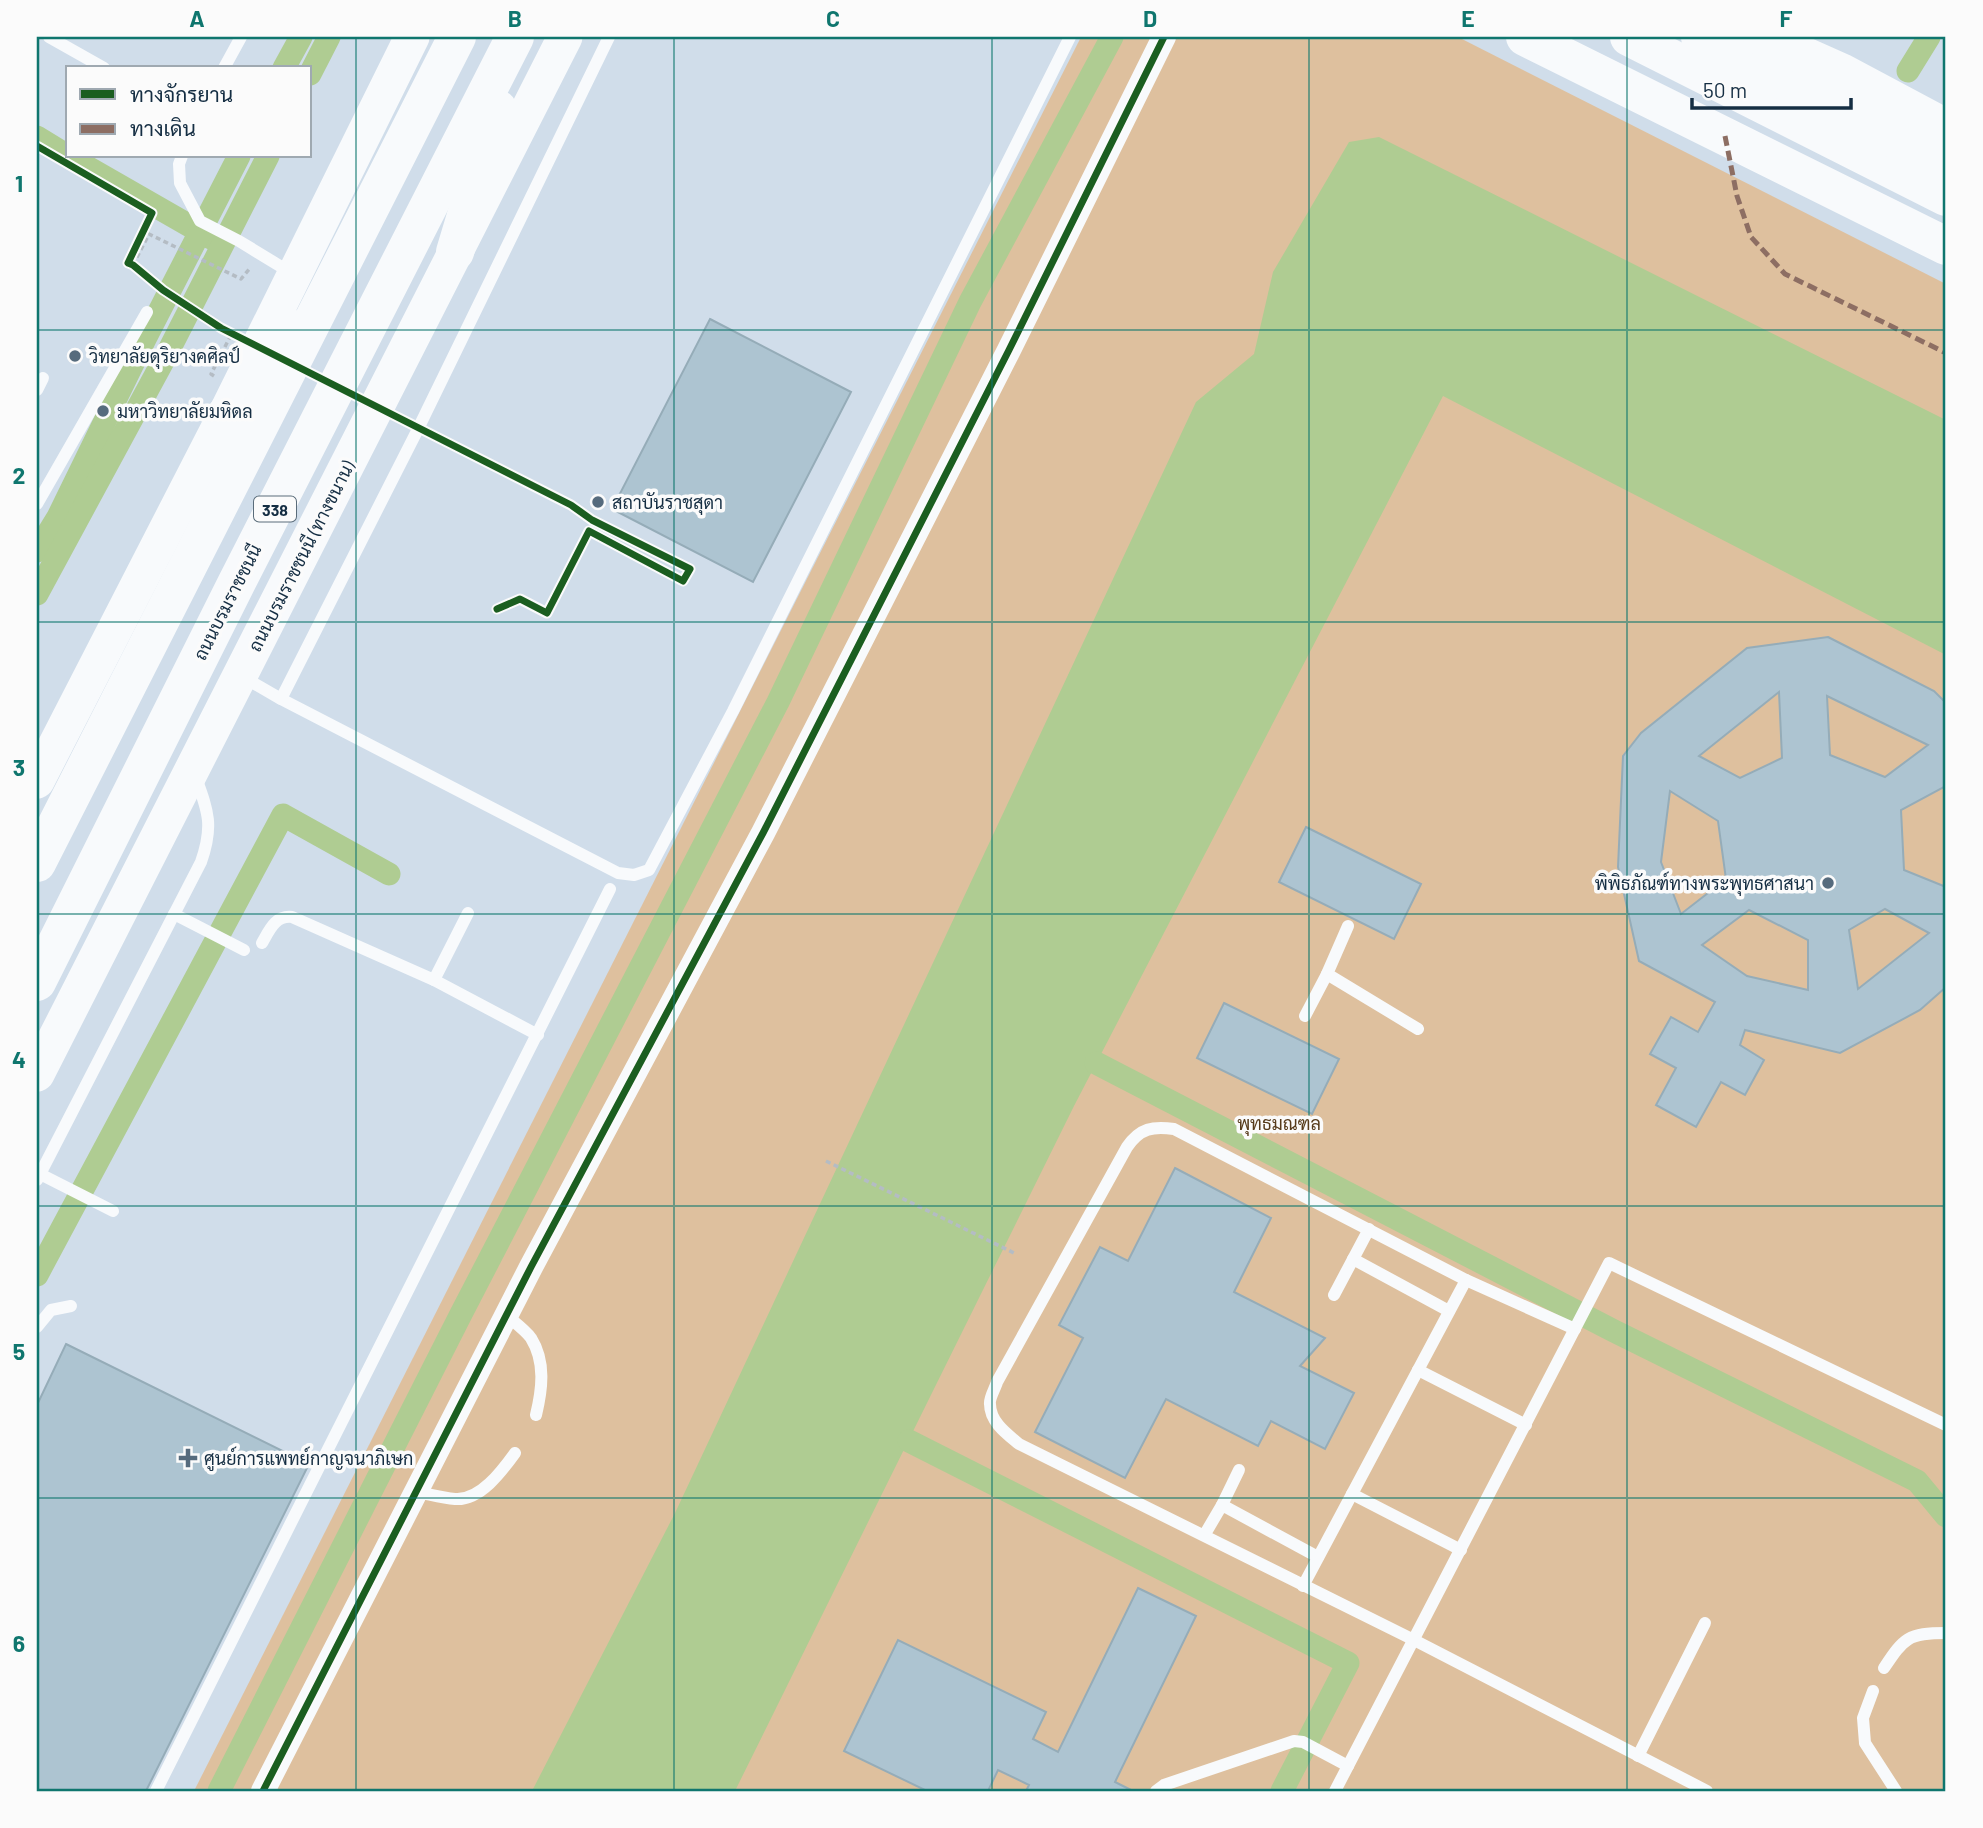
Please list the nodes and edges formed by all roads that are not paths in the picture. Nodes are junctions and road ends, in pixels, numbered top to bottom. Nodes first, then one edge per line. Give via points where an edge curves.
1 (49, 37) edge
2 (241, 37) edge
3 (457, 37) edge
4 (517, 37) edge
5 (565, 37) edge
6 (610, 37) edge
7 (1070, 37) edge
8 (1164, 37) edge
9 (1525, 37) edge
10 (1629, 37) edge
11 (1700, 37) edge
12 (1762, 37) edge
13 (1799, 37) edge
14 (409, 45) edge
15 (100, 66) edge
16 (225, 66) edge
17 (1841, 72) junction
18 (1946, 128) edge
19 (181, 158) edge
20 (1946, 166) edge
21 (1946, 197) edge
22 (366, 217) junction
23 (1946, 246) edge
24 (455, 252) junction
25 (294, 275) junction
26 (147, 312) dead end
27 (223, 419) junction
28 (37, 504) edge
29 (240, 676) junction
30 (281, 699) junction
31 (193, 768) junction
32 (37, 781) edge
33 (37, 863) edge
34 (610, 889) dead end
35 (468, 913) dead end
36 (174, 914) junction
37 (1348, 926) dead end
38 (261, 943) dead end
39 (239, 948) dead end
40 (1327, 974) junction
41 (434, 980) junction
42 (37, 982) edge
43 (1306, 1016) dead end
44 (1418, 1029) dead end
45 (538, 1035) junction
46 (37, 1074) edge
47 (38, 1177) edge
48 (107, 1208) dead end
49 (1369, 1229) junction
50 (1353, 1259) junction
51 (1466, 1280) junction
52 (1334, 1295) dead end
53 (71, 1306) dead end
54 (1449, 1311) junction
55 (506, 1315) junction
56 (37, 1327) edge
57 (1575, 1329) junction
58 (1418, 1370) junction
59 (536, 1415) dead end
60 (1946, 1424) edge
61 (1526, 1425) junction
62 (515, 1453) dead end
63 (1239, 1471) dead end
64 (416, 1492) junction
65 (1352, 1494) junction
66 (1223, 1505) junction
67 (1205, 1534) junction
68 (1461, 1550) junction
69 (1318, 1557) junction
70 (1303, 1586) junction
71 (1705, 1623) dead end
72 (1946, 1633) edge
73 (1414, 1640) junction
74 (1884, 1668) dead end
75 (1873, 1691) dead end
76 (1638, 1756) junction
77 (1348, 1766) junction
78 (1685, 1786) edge
79 (156, 1791) edge
80 (263, 1791) edge
81 (1156, 1791) edge
82 (1335, 1791) edge
83 (1707, 1791) edge
84 (1896, 1791) edge

1 - 15 lane
2 - 16 lane
3 - 22 main road
4 - 24 main road
4 - 42 main road, ถนนบรมราชชนนี / 338
5 - 24 main road, ถนนบรมราชชนนี (ทางขนาน) / 338
6 - 30 lane
7 - 30 lane via 649,870 618,873
8 - 55 street via 763,833
9 - 23 main road
10 - 21 main road
11 - 20 main road
12 - 17 main road
13 - 17 main road
14 - 25 main road
17 - 18 main road
19 - 25 lane via 180,183 200,221
22 - 27 main road
22 - 33 main road
24 - 29 main road, ถนนบรมราชชนนี (ทางขนาน) / 338
25 - 27 main road
26 - 28 lane
27 - 32 main road
29 - 30 lane
29 - 31 main road, ถนนบรมราชชนนี (ทางขนาน) / 338
31 - 36 lane via 209,816 208,844
31 - 46 main road, ถนนบรมราชชนนี (ทางขนาน) / 338
34 - 45 lane
35 - 41 lane
36 - 39 lane
36 - 47 lane
37 - 40 lane
38 - 41 lane via 274,923 292,916
40 - 43 lane
40 - 44 lane
41 - 45 lane
45 - 79 lane
47 - 48 lane
49 - 50 lane
49 - 51 lane
49 - 67 lane via 1174,1129 1147,1128 1127,1147 997,1382 989,1403 994,1419 1019,1444
50 - 52 lane
50 - 54 lane
51 - 54 lane
51 - 57 lane
53 - 56 lane via 51,1310
54 - 58 lane
55 - 59 lane via 531,1338 541,1364
55 - 64 street
57 - 60 lane via 1609,1263
57 - 61 lane
58 - 61 lane
58 - 65 lane
61 - 68 lane
62 - 64 lane via 499,1475 475,1494 458,1500
63 - 66 lane
64 - 80 street
65 - 68 lane
65 - 69 lane
66 - 67 lane
66 - 69 lane
67 - 70 lane
68 - 73 lane
69 - 70 lane
70 - 73 lane
71 - 76 lane
72 - 74 lane via 1913,1636 1900,1644
73 - 76 lane
73 - 77 lane
75 - 84 lane via 1863,1718 1865,1743
76 - 78 lane
77 - 81 lane via 1303,1742 1286,1742
77 - 82 lane
78 - 83 lane

